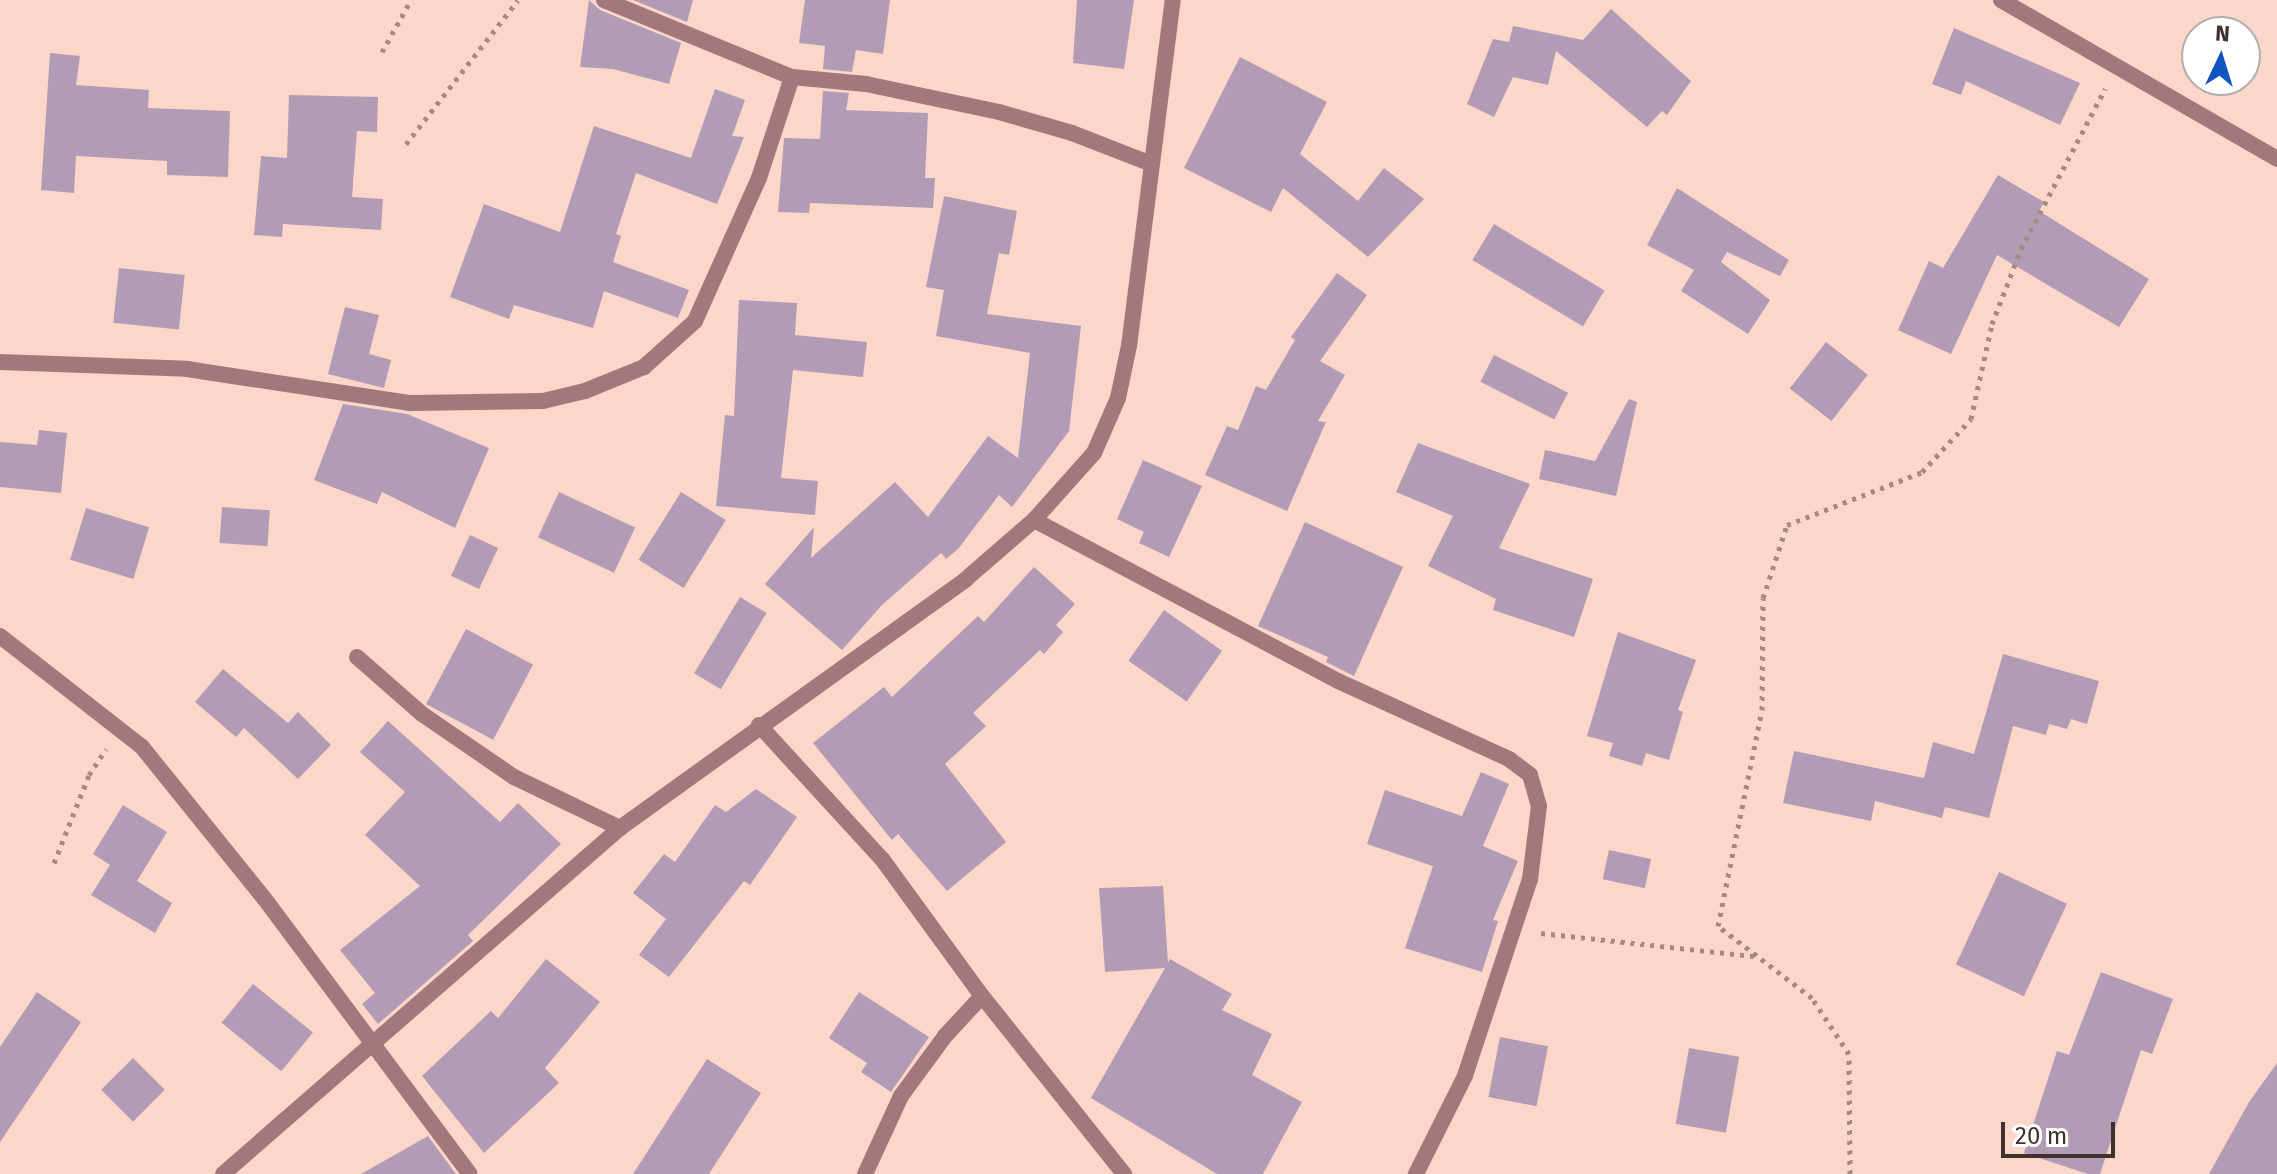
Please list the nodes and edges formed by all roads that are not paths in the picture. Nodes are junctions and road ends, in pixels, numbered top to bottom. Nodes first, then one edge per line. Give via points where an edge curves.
1 (604, 0) edge
2 (1173, 0) edge
3 (2001, 0) edge
4 (792, 77) junction
5 (2277, 159) edge
6 (1149, 163) junction
7 (0, 362) edge
8 (1034, 520) junction
9 (0, 636) edge
10 (357, 657) dead end
11 (759, 725) junction
12 (620, 828) junction
13 (982, 996) junction
14 (373, 1043) junction
15 (223, 1174) edge
16 (470, 1174) edge
17 (865, 1174) edge
18 (1124, 1174) edge
19 (1416, 1174) edge

1 - 4 street
2 - 6 street
3 - 5 street
4 - 6 street via 866,84 999,112
4 - 7 street via 759,178 695,321 644,367 585,391 543,401 410,403 187,369
6 - 8 street via 1138,282 1118,398 1094,453
8 - 11 street via 966,579 842,672
8 - 19 street via 1338,681 1509,759 1530,775 1539,806 1538,842 1514,930 1465,1076
9 - 14 street via 142,747
10 - 12 street via 422,714 514,777
11 - 12 street
11 - 13 street via 882,859
12 - 14 street
13 - 17 street via 901,1096
13 - 18 street
14 - 15 street
14 - 16 street

